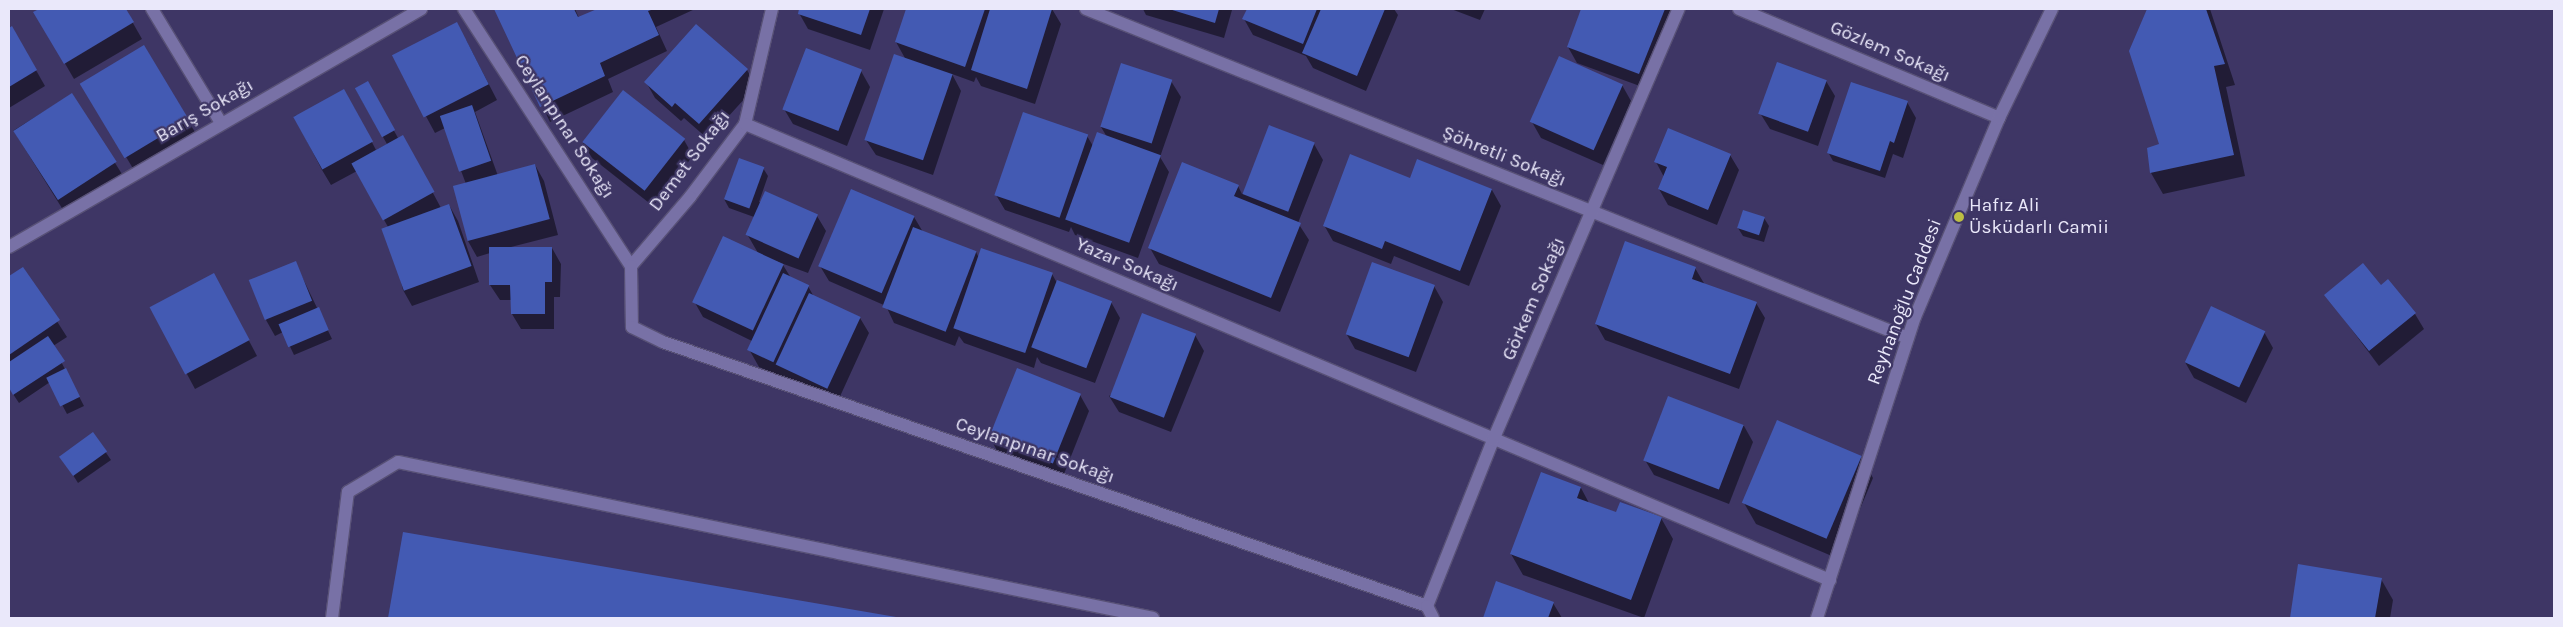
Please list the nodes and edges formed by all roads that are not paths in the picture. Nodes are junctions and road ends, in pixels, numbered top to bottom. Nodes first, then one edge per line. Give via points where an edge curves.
1 (152, 9) edge
2 (422, 9) edge
3 (464, 9) edge
4 (772, 9) edge
5 (1086, 9) edge
6 (1679, 9) edge
7 (1739, 9) edge
8 (2052, 9) edge
9 (1999, 118) junction
10 (221, 123) junction
11 (745, 124) junction
12 (1592, 212) junction
13 (9, 247) edge
14 (632, 266) junction
15 (1908, 338) junction
16 (1493, 440) junction
17 (1830, 580) junction
18 (1427, 606) junction
19 (332, 618) edge
20 (1153, 618) edge
21 (1433, 618) edge
22 (1817, 618) edge

1 - 10 street
2 - 10 street, Barış Sokağı
3 - 14 street, Ceylanpınar Sokağı
4 - 11 street, Demet Sokağı
5 - 12 street, Şöhretli Sokağı
6 - 12 street, Görkem Sokağı
7 - 9 street, Gözlem Sokağı
8 - 9 street, Reyhanoğlu Caddesi
9 - 15 street, Reyhanoğlu Caddesi
10 - 13 street, Barış Sokağı
11 - 14 street, Demet Sokağı
11 - 16 street, Yazar Sokağı
12 - 15 street, Şöhretli Sokağı
12 - 16 street, Görkem Sokağı
14 - 18 street, Ceylanpınar Sokağı via 632,326 663,342
15 - 17 street, Reyhanoğlu Caddesi
16 - 17 street, Yazar Sokağı
16 - 18 street, Görkem Sokağı
17 - 22 street, Reyhanoğlu Caddesi
18 - 21 street
19 - 20 street via 348,492 398,462

